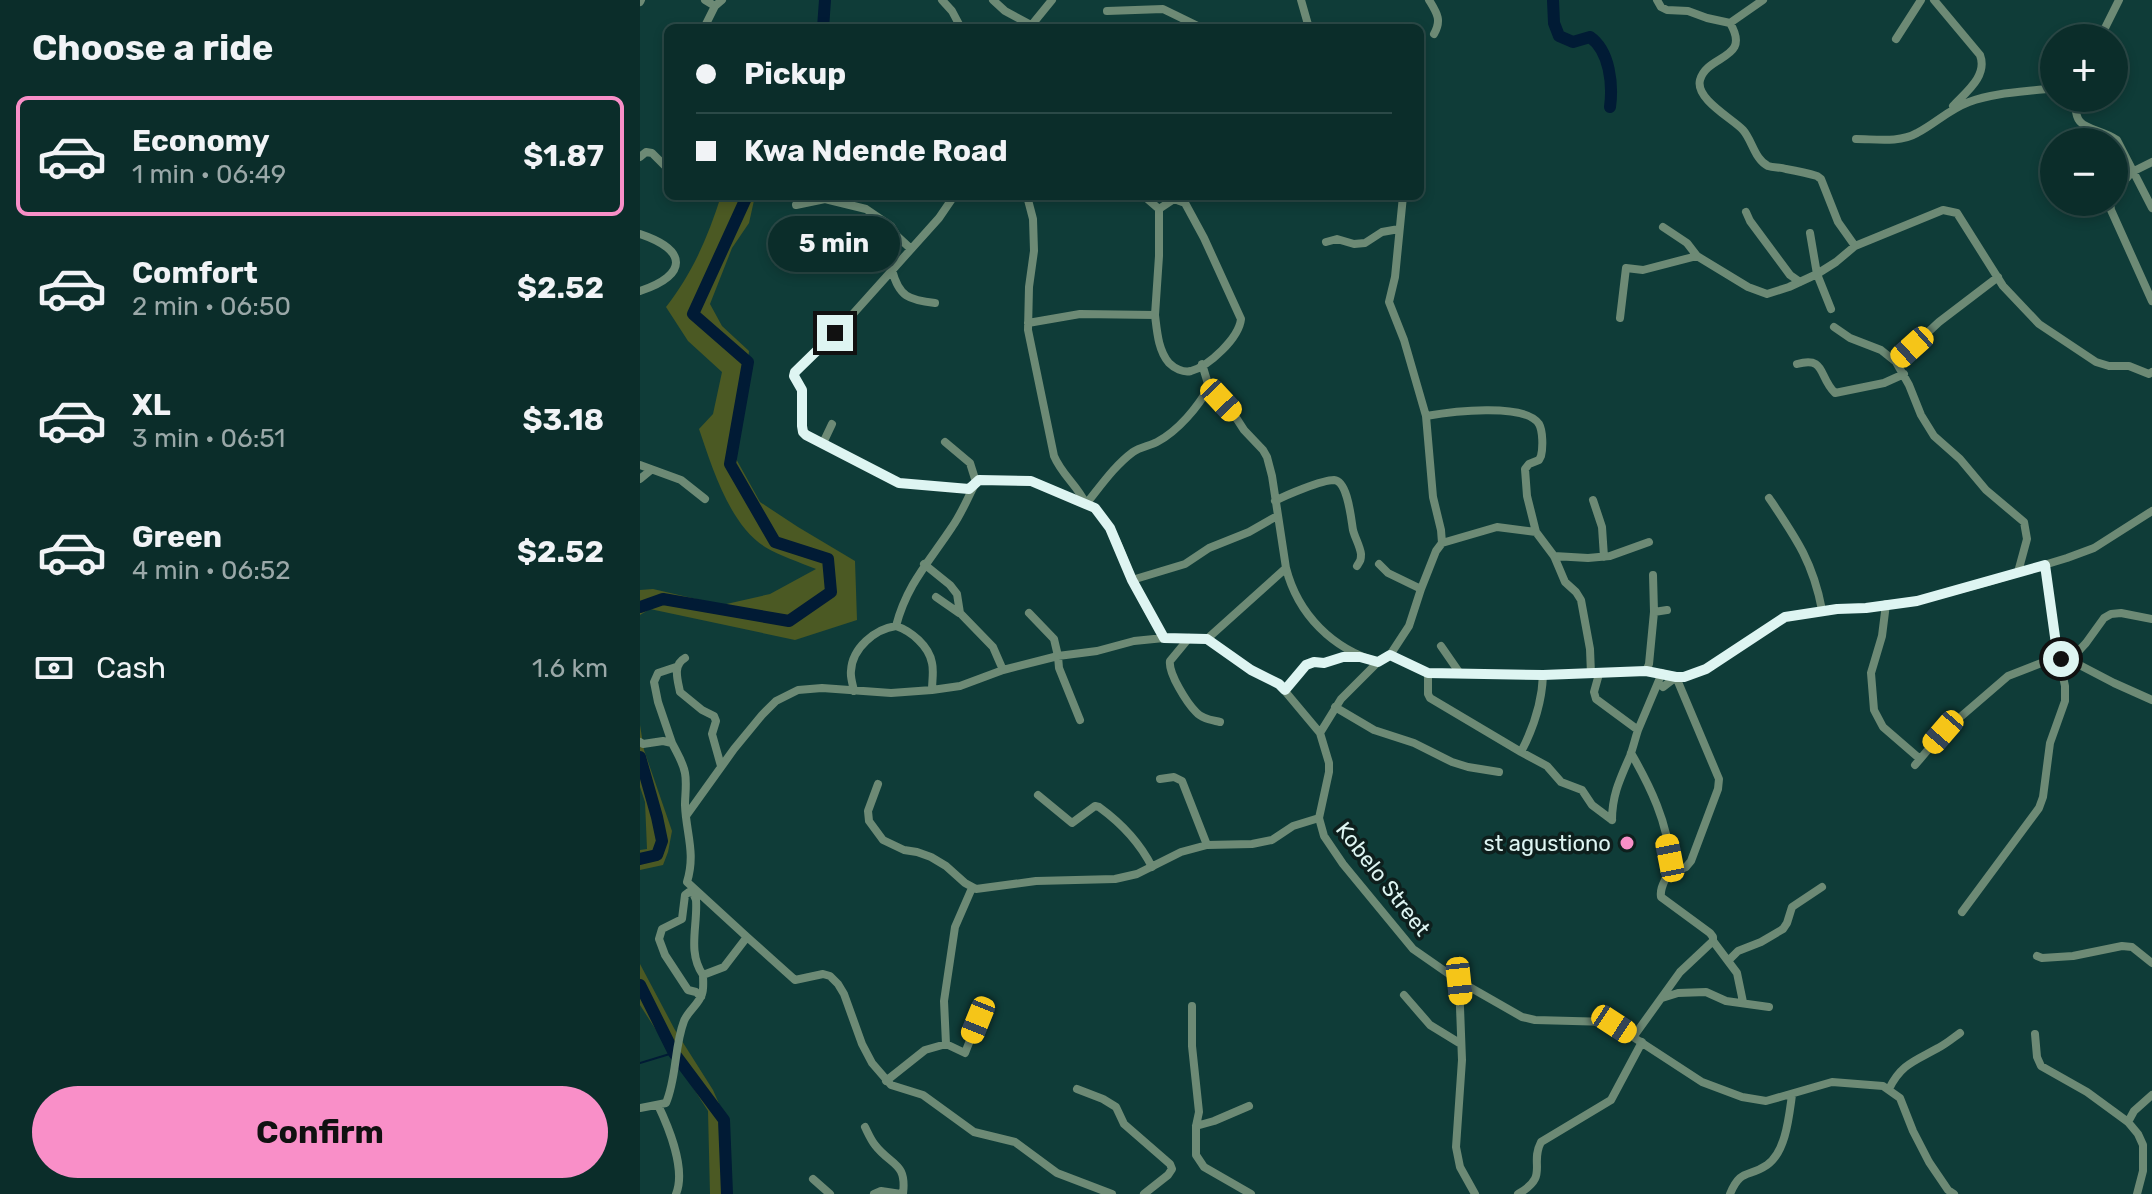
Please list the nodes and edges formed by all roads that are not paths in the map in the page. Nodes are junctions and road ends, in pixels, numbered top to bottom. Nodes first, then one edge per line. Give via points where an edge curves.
1 (705, 0) edge
2 (942, 0) edge
3 (993, 0) edge
4 (1052, 0) edge
5 (1170, 0) edge
6 (1301, 0) edge
7 (1429, 0) edge
8 (1657, 0) edge
9 (1744, 0) edge
10 (1763, 0) edge
11 (1921, 0) edge
12 (1934, 0) edge
13 (2119, 0) edge
14 (719, 3) edge
15 (1163, 9) junction
16 (1107, 11) dead end
17 (1748, 11) junction
18 (1730, 23) junction
19 (706, 24) edge
20 (959, 24) edge
21 (1027, 24) edge
22 (1032, 24) edge
23 (1194, 24) edge
24 (1308, 24) edge
25 (2107, 24) edge
26 (1434, 34) dead end
27 (1896, 39) dead end
28 (2040, 89) edge
29 (1950, 110) junction
30 (2076, 112) edge
31 (1856, 139) dead end
32 (640, 157) edge
33 (2152, 162) edge
34 (664, 165) edge
35 (2132, 172) junction
36 (2128, 177) edge
37 (820, 200) edge
38 (829, 200) edge
39 (952, 200) edge
40 (1028, 200) edge
41 (1149, 200) edge
42 (1172, 200) edge
43 (1177, 200) edge
44 (1403, 200) edge
45 (796, 205) dead end
46 (2152, 208) edge
47 (1159, 209) junction
48 (1746, 212) dead end
49 (2114, 216) edge
50 (1663, 227) dead end
51 (1399, 229) junction
52 (1810, 233) dead end
53 (640, 234) edge
54 (1326, 242) dead end
55 (1855, 246) junction
56 (911, 249) junction
57 (1697, 256) junction
58 (892, 270) junction
59 (1817, 274) junction
60 (1998, 277) junction
61 (1800, 282) junction
62 (640, 291) edge
63 (2152, 301) edge
64 (935, 303) dead end
65 (1831, 309) dead end
66 (1155, 315) junction
67 (1620, 318) dead end
68 (1028, 323) junction
69 (1834, 327) dead end
70 (1896, 362) junction
71 (1202, 364) junction
72 (1797, 364) dead end
73 (1904, 374) junction
74 (2151, 374) edge
75 (1209, 387) junction
76 (1426, 416) junction
77 (832, 424) dead end
78 (945, 442) dead end
79 (823, 443) junction
80 (640, 465) edge
81 (651, 470) junction
82 (640, 479) edge
83 (976, 482) junction
84 (1769, 498) dead end
85 (705, 499) dead end
86 (1593, 500) dead end
87 (1275, 501) junction
88 (1086, 504) junction
89 (2152, 511) edge
90 (1277, 516) junction
91 (1536, 532) junction
92 (1649, 542) dead end
93 (1442, 543) junction
94 (1554, 556) junction
95 (1604, 557) junction
96 (924, 564) junction
97 (1379, 564) dead end
98 (2045, 565) junction
99 (1357, 566) dead end
100 (1286, 568) junction
101 (2018, 572) junction
102 (1653, 575) dead end
103 (1132, 580) junction
104 (1421, 589) junction
105 (936, 597) dead end
106 (1886, 604) junction
107 (1667, 610) dead end
108 (1822, 610) junction
109 (1654, 612) junction
110 (960, 613) junction
111 (1029, 613) dead end
112 (2152, 619) edge
113 (896, 626) junction
114 (1164, 638) junction
115 (1189, 638) junction
116 (1207, 639) junction
117 (1441, 646) dead end
118 (1390, 655) junction
119 (1058, 656) junction
120 (1360, 657) junction
121 (685, 658) dead end
122 (2064, 659) junction
123 (1378, 662) junction
124 (676, 667) junction
125 (1003, 670) junction
126 (1646, 671) junction
127 (1459, 672) junction
128 (1428, 673) junction
129 (1595, 674) junction
130 (1543, 675) junction
131 (1668, 675) junction
132 (932, 690) junction
133 (1285, 690) junction
134 (1659, 690) junction
135 (854, 691) junction
136 (2152, 700) edge
137 (1335, 707) junction
138 (1080, 720) dead end
139 (1220, 722) dead end
140 (1638, 730) junction
141 (1320, 733) junction
142 (640, 742) edge
143 (672, 743) junction
144 (1521, 752) junction
145 (1631, 753) junction
146 (721, 766) junction
147 (1499, 772) dead end
148 (1160, 779) dead end
149 (878, 784) dead end
150 (1038, 795) dead end
151 (686, 816) junction
152 (1319, 818) junction
153 (1207, 845) junction
154 (1152, 867) junction
155 (1667, 875) junction
156 (1822, 887) dead end
157 (972, 888) junction
158 (1962, 912) dead end
159 (747, 937) junction
160 (1713, 941) junction
161 (2037, 956) dead end
162 (1729, 960) junction
163 (2152, 963) edge
164 (703, 975) junction
165 (1459, 981) junction
166 (1404, 995) dead end
167 (701, 997) junction
168 (1661, 998) junction
169 (1743, 1002) junction
170 (1192, 1006) dead end
171 (1769, 1007) dead end
172 (978, 1020) dead end
173 (1960, 1033) dead end
174 (2035, 1034) dead end
175 (1634, 1036) junction
176 (1642, 1042) junction
177 (946, 1044) junction
178 (1461, 1044) junction
179 (886, 1081) junction
180 (1077, 1089) dead end
181 (1889, 1089) junction
182 (1792, 1095) junction
183 (2152, 1095) edge
184 (658, 1105) junction
185 (1249, 1106) dead end
186 (640, 1108) edge
187 (2128, 1122) junction
188 (1196, 1126) junction
189 (865, 1127) dead end
190 (813, 1179) dead end
191 (676, 1194) edge
192 (830, 1194) edge
193 (874, 1194) edge
194 (902, 1194) edge
195 (1112, 1194) edge
196 (1144, 1194) edge
197 (1251, 1194) edge
198 (1475, 1194) edge
199 (1518, 1194) edge
200 (1730, 1194) edge
201 (1954, 1194) edge
202 (2137, 1194) edge

1 - 14 street
2 - 20 street
3 - 21 street
4 - 22 street
5 - 15 street
6 - 24 street
7 - 26 street via 1439,20
8 - 18 street via 1667,10
9 - 17 street
10 - 17 street
11 - 27 street
12 - 29 street via 1983,62 1977,80
13 - 25 street
14 - 19 street
15 - 16 street
15 - 23 street
17 - 18 street
18 - 55 street via 1736,44 1700,77 1701,91 1745,132 1764,163 1821,179 1838,222
28 - 29 street via 1984,97
29 - 31 street via 1904,138
30 - 35 street via 2084,126 2117,140
32 - 34 street via 652,153
33 - 35 street
35 - 36 street
35 - 46 street
37 - 45 street
38 - 56 street via 866,209 889,223
39 - 56 street
40 - 68 street via 1034,251
41 - 47 street
42 - 47 street
43 - 71 street via 1185,203 1204,238 1241,319 1227,346
44 - 51 street
47 - 66 street
48 - 61 street
49 - 63 street
50 - 57 street
51 - 54 street via 1365,243
51 - 76 street via 1389,302
52 - 59 street
53 - 62 street via 668,249 676,266 662,282
55 - 59 street
55 - 60 street via 1947,210 1957,213
56 - 58 street
57 - 61 street via 1767,294
57 - 67 street via 1643,270 1626,268
58 - 64 street via 903,294
58 - 79 street via 795,372 802,390 803,432
59 - 61 street
59 - 65 street
60 - 70 street
60 - 74 street via 2039,324 2096,362
66 - 68 street via 1080,314
66 - 71 street via 1167,361 1185,372
68 - 88 street via 1054,456
69 - 70 street
70 - 73 street
71 - 75 street
72 - 73 street via 1814,362 1835,393
73 - 101 street via 1934,436 2024,522 2027,539
75 - 87 street via 1263,450
75 - 88 street via 1170,433 1129,456
76 - 91 street via 1491,410 1522,414 1537,423 1541,456 1525,469
76 - 93 street
77 - 79 street
78 - 83 street via 970,463
79 - 83 street via 899,483 969,489
80 - 81 street
81 - 82 street
81 - 85 street via 681,480
83 - 88 street via 1031,481
83 - 96 street via 956,522
84 - 108 street via 1795,534
86 - 95 street
87 - 90 street
87 - 99 street via 1334,480 1341,483 1361,552
88 - 103 street via 1110,528
89 - 98 street via 2094,548
90 - 100 street
90 - 103 street via 1185,564
91 - 93 street via 1497,527
91 - 94 street
92 - 95 street
93 - 104 street
94 - 95 street
94 - 129 street via 1583,606
96 - 110 street via 957,594
96 - 113 street
97 - 104 street
98 - 101 street
98 - 122 street via 2056,644
100 - 116 street
100 - 120 street via 1310,619 1337,645
101 - 106 street via 1917,601
102 - 109 street
103 - 114 street
104 - 118 street via 1409,626
105 - 110 street
106 - 108 street
106 - 122 street via 1872,667 1874,710 1883,727 1918,762 1943,732 2008,676
107 - 109 street
108 - 131 street via 1785,617 1692,675
109 - 126 street
110 - 125 street via 993,647
111 - 119 street via 1054,639
112 - 122 street via 2111,614 2078,652
113 - 132 street via 913,635 932,659
113 - 135 street via 875,632 858,653 851,670
114 - 115 street
114 - 119 street
115 - 116 street
115 - 139 street via 1170,661 1170,672 1195,712
116 - 133 street, Kobelo Street
117 - 127 street
118 - 123 street
118 - 128 street
119 - 125 street
119 - 138 street
120 - 123 street
120 - 133 street via 1306,665
121 - 124 street
122 - 136 street
122 - 158 street via 2065,701 2050,743 2039,808
123 - 137 street
124 - 143 street via 658,673 654,682
124 - 146 street via 682,695 714,716 712,734
125 - 132 street
126 - 129 street
126 - 131 street
127 - 128 street
127 - 130 street
128 - 144 street via 1430,698
129 - 130 street
129 - 140 street via 1596,699
130 - 144 street via 1533,726
131 - 134 street
131 - 134 street
131 - 155 street via 1719,779 1691,861
132 - 135 street
133 - 141 street, Kobelo Street
134 - 140 street
135 - 146 street via 806,689 785,695
137 - 141 street
137 - 147 street via 1374,730 1444,758
140 - 145 street
141 - 152 street, Kobelo Street via 1329,772
142 - 143 street
143 - 151 street via 685,774
144 - 145 street via 1547,766 1561,782 1582,790 1611,820 1614,795
145 - 155 street via 1658,806 1670,858
146 - 151 street
148 - 153 street via 1182,781
149 - 157 street via 868,811 883,840 931,857
150 - 154 street via 1072,823 1099,807 1137,843
151 - 159 street via 692,865 687,882
152 - 153 street via 1272,840
152 - 165 street, Kobelo Street via 1331,848 1413,949
153 - 154 street
154 - 157 street via 1115,879
155 - 160 street via 1661,897 1710,933
156 - 162 street via 1792,907 1776,934
157 - 177 street via 955,927 944,1001
159 - 164 street via 724,967
159 - 179 street via 795,980 823,974 838,984 862,1044
160 - 162 street
160 - 168 street
161 - 163 street via 2073,956 2122,946 2132,947
162 - 169 street
164 - 167 street
164 - 167 street via 695,955 696,900 689,892 682,919 662,929 659,939 688,990
165 - 175 street, Kobelo Street via 1522,1017 1602,1020
165 - 178 street
166 - 178 street via 1430,1025
167 - 184 street via 683,1023 670,1092 666,1103
168 - 169 street via 1696,991
168 - 175 street
169 - 171 street
170 - 188 street
172 - 177 street via 965,1053
173 - 181 street via 1904,1067
174 - 187 street via 2041,1066
175 - 176 street, Kobelo Street
176 - 182 street, Kobelo Street via 1702,1082 1742,1097 1766,1101
176 - 199 street via 1611,1100 1541,1142 1536,1179
177 - 179 street via 925,1050
178 - 198 street via 1456,1147
179 - 195 street via 923,1095 974,1132 1012,1141 1057,1173
180 - 196 street via 1116,1107 1124,1124 1170,1164 1168,1175
181 - 182 street, Kobelo Street via 1832,1082
181 - 201 street via 1900,1098 1929,1162
182 - 200 street via 1779,1153 1741,1176
183 - 187 street
184 - 186 street
184 - 191 street via 674,1147 680,1180
185 - 188 street
187 - 202 street via 2143,1145
188 - 197 street via 1196,1155 1204,1167
189 - 194 street via 900,1168
190 - 192 street
193 - 194 street

